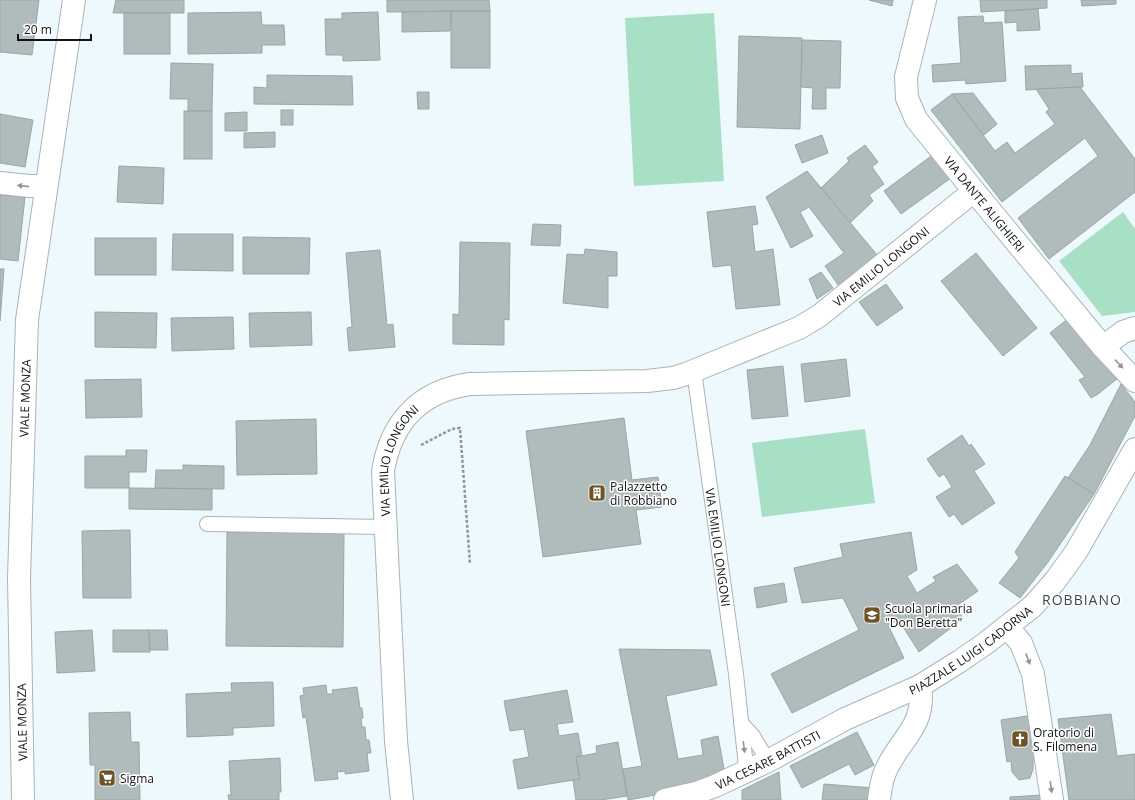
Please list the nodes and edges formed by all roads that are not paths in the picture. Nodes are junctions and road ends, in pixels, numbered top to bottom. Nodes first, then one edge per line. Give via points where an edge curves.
1 (74, 0) edge
2 (925, 0) edge
3 (0, 183) edge
4 (46, 186) junction
5 (974, 192) junction
6 (1135, 328) edge
7 (1103, 347) junction
8 (694, 371) junction
9 (1135, 382) edge
10 (1135, 450) edge
11 (207, 524) dead end
12 (386, 527) junction
13 (1007, 627) junction
14 (920, 686) junction
15 (845, 719) joint
16 (741, 724) junction
17 (768, 761) junction
18 (746, 772) junction
19 (23, 800) edge
20 (402, 800) edge
21 (665, 800) edge
22 (879, 800) edge
23 (1052, 800) edge

1 - 4 street, VIALE MONZA
2 - 5 street, VIA DANTE ALIGHIERI via 906,77 907,98 916,119
4 -> 3 street
4 - 19 street, VIALE MONZA via 26,328 19,578
5 - 7 street, VIA DANTE ALIGHIERI
5 - 8 street, VIA EMILIO LONGONI via 819,316 799,328
6 - 7 street via 1123,332
7 -> 9 street, VIA DANTE ALIGHIERI
8 - 12 street, VIA EMILIO LONGONI via 673,378 647,381 470,384 434,395 409,413 390,442 383,471
8 - 16 lane, VIA EMILIO LONGONI
10 - 13 street, PIAZZALE LUIGI CADORNA via 1076,552 1055,581 1032,606
11 - 12 lane
12 - 20 street, VIA EMILIO LONGONI via 396,742
13 - 14 street, PIAZZALE LUIGI CADORNA
13 -> 23 street via 1021,643 1033,674
14 - 15 street, PIAZZALE LUIGI CADORNA
14 - 22 street via 922,700 919,717 884,775
15 - 17 street, VIA CESARE BATTISTI
16 - 17 lane via 753,736
16 -> 18 lane, VIA EMILIO LONGONI
17 - 18 street, VIA CESARE BATTISTI
18 - 21 street, VIA CESARE BATTISTI via 696,793

